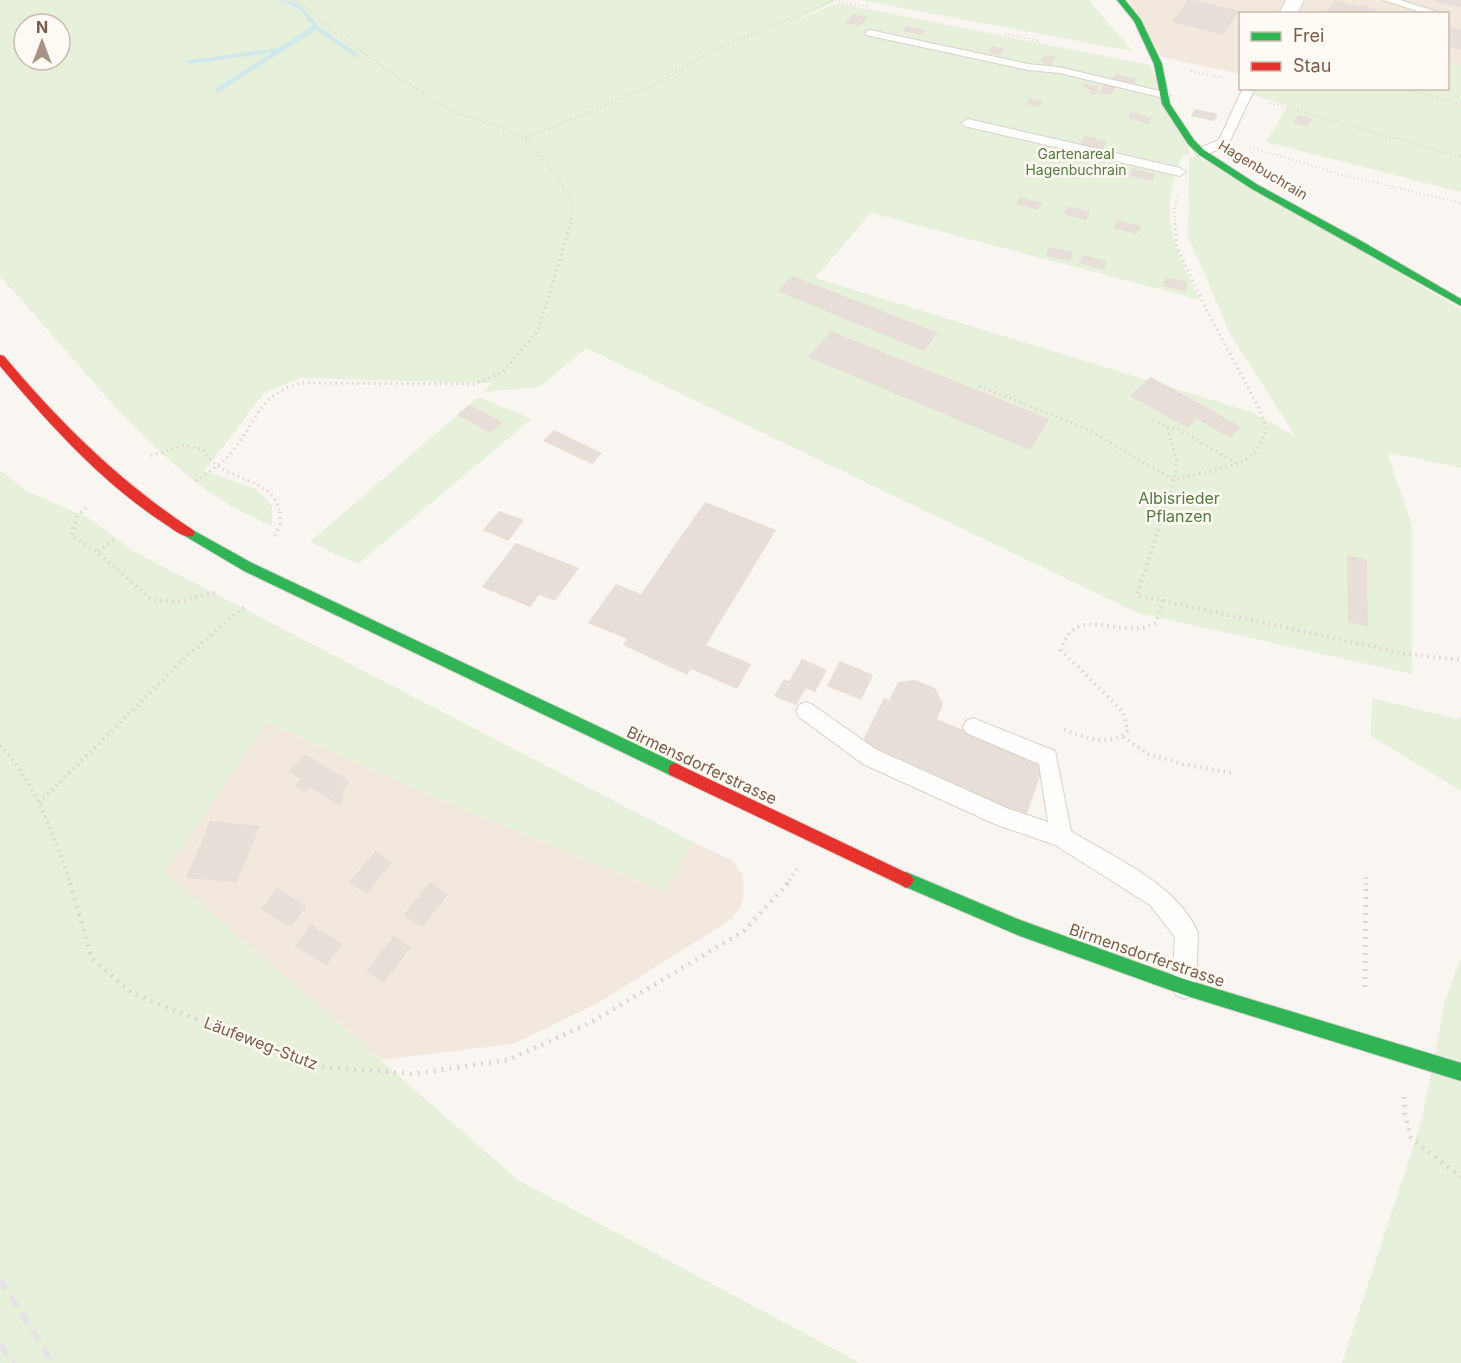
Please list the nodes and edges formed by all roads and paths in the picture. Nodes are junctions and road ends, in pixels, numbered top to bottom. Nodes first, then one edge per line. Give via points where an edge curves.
1 (294, 0) edge
2 (834, 0) edge
3 (1121, 0) edge
4 (1393, 1) edge
5 (1433, 12) edge
6 (870, 33) dead end
7 (1158, 64) junction
8 (1226, 79) dead end
9 (1409, 90) edge
10 (1248, 92) edge
11 (1164, 95) junction
12 (1461, 104) edge
13 (968, 123) dead end
14 (526, 138) junction
15 (1224, 142) junction
16 (1201, 152) junction
17 (1461, 157) edge
18 (1180, 172) dead end
19 (1461, 203) edge
20 (1174, 212) dead end
21 (1461, 303) edge
22 (0, 359) edge
23 (980, 386) dead end
24 (1151, 418) dead end
25 (1167, 427) junction
26 (151, 456) dead end
27 (1239, 464) junction
28 (216, 467) junction
29 (1174, 480) junction
30 (196, 482) dead end
31 (86, 508) dead end
32 (275, 536) dead end
33 (114, 540) dead end
34 (97, 552) junction
35 (218, 592) dead end
36 (1163, 600) junction
37 (244, 607) dead end
38 (1461, 660) edge
39 (806, 711) dead end
40 (1053, 726) dead end
41 (973, 727) dead end
42 (1123, 737) junction
43 (0, 746) edge
44 (1231, 774) dead end
45 (39, 803) junction
46 (1061, 837) junction
47 (816, 838) junction
48 (1366, 876) dead end
49 (1184, 987) junction
50 (1365, 987) dead end
51 (1402, 1055) junction
52 (1461, 1072) edge
53 (1461, 1177) edge

1 - 14 path via 306,5 333,32 402,80 458,114
2 - 14 path via 711,51 654,86
3 - 7 main road, Hagenbuchrain via 1137,20
4 - 5 lane
6 - 11 lane
7 - 8 path
7 - 11 main road, Hagenbuchrain
9 - 12 path
10 - 15 lane
10 - 17 path
11 - 16 main road, Hagenbuchrain via 1166,104
13 - 18 lane
14 - 28 path via 572,201 572,222 538,330 503,372 474,384 302,383 285,387 270,396 244,438
15 - 16 lane
15 - 19 path
16 - 21 main road, Hagenbuchrain via 1255,187
20 - 27 path via 1177,247 1267,429 1256,452
22 - 47 main road, Birmensdorferstrasse via 94,462 163,516 248,567
23 - 29 path via 1085,428
24 - 25 path
25 - 27 path via 1178,429
25 - 29 path via 1177,461
26 - 28 path via 184,445 204,450
27 - 29 path
28 - 30 path
28 - 32 path via 260,483 278,499 282,523
29 - 36 path via 1137,595
31 - 34 path via 77,517 70,535
33 - 34 path
34 - 35 path via 152,600 175,603
36 - 38 path via 1406,654
36 - 42 path via 1156,623 1142,628 1088,624 1068,632 1061,645 1064,654 1123,712 1128,731
37 - 45 path via 189,654
39 - 46 lane via 870,757 1005,818
40 - 42 path via 1099,741 1113,742
41 - 46 lane via 1048,758
42 - 44 path via 1148,754
43 - 45 path, Läufeweg-Stutz
45 - 47 path, Läufeweg-Stutz via 70,882 92,959 132,993 312,1066 413,1074 508,1060 592,1022 639,995 744,931 790,881
46 - 49 lane via 1158,897 1187,933
47 - 49 main road, Birmensdorferstrasse via 1020,928
48 - 50 path
49 - 51 main road, Birmensdorferstrasse
51 - 52 main road, Birmensdorferstrasse
51 - 53 path via 1405,1115 1411,1138

